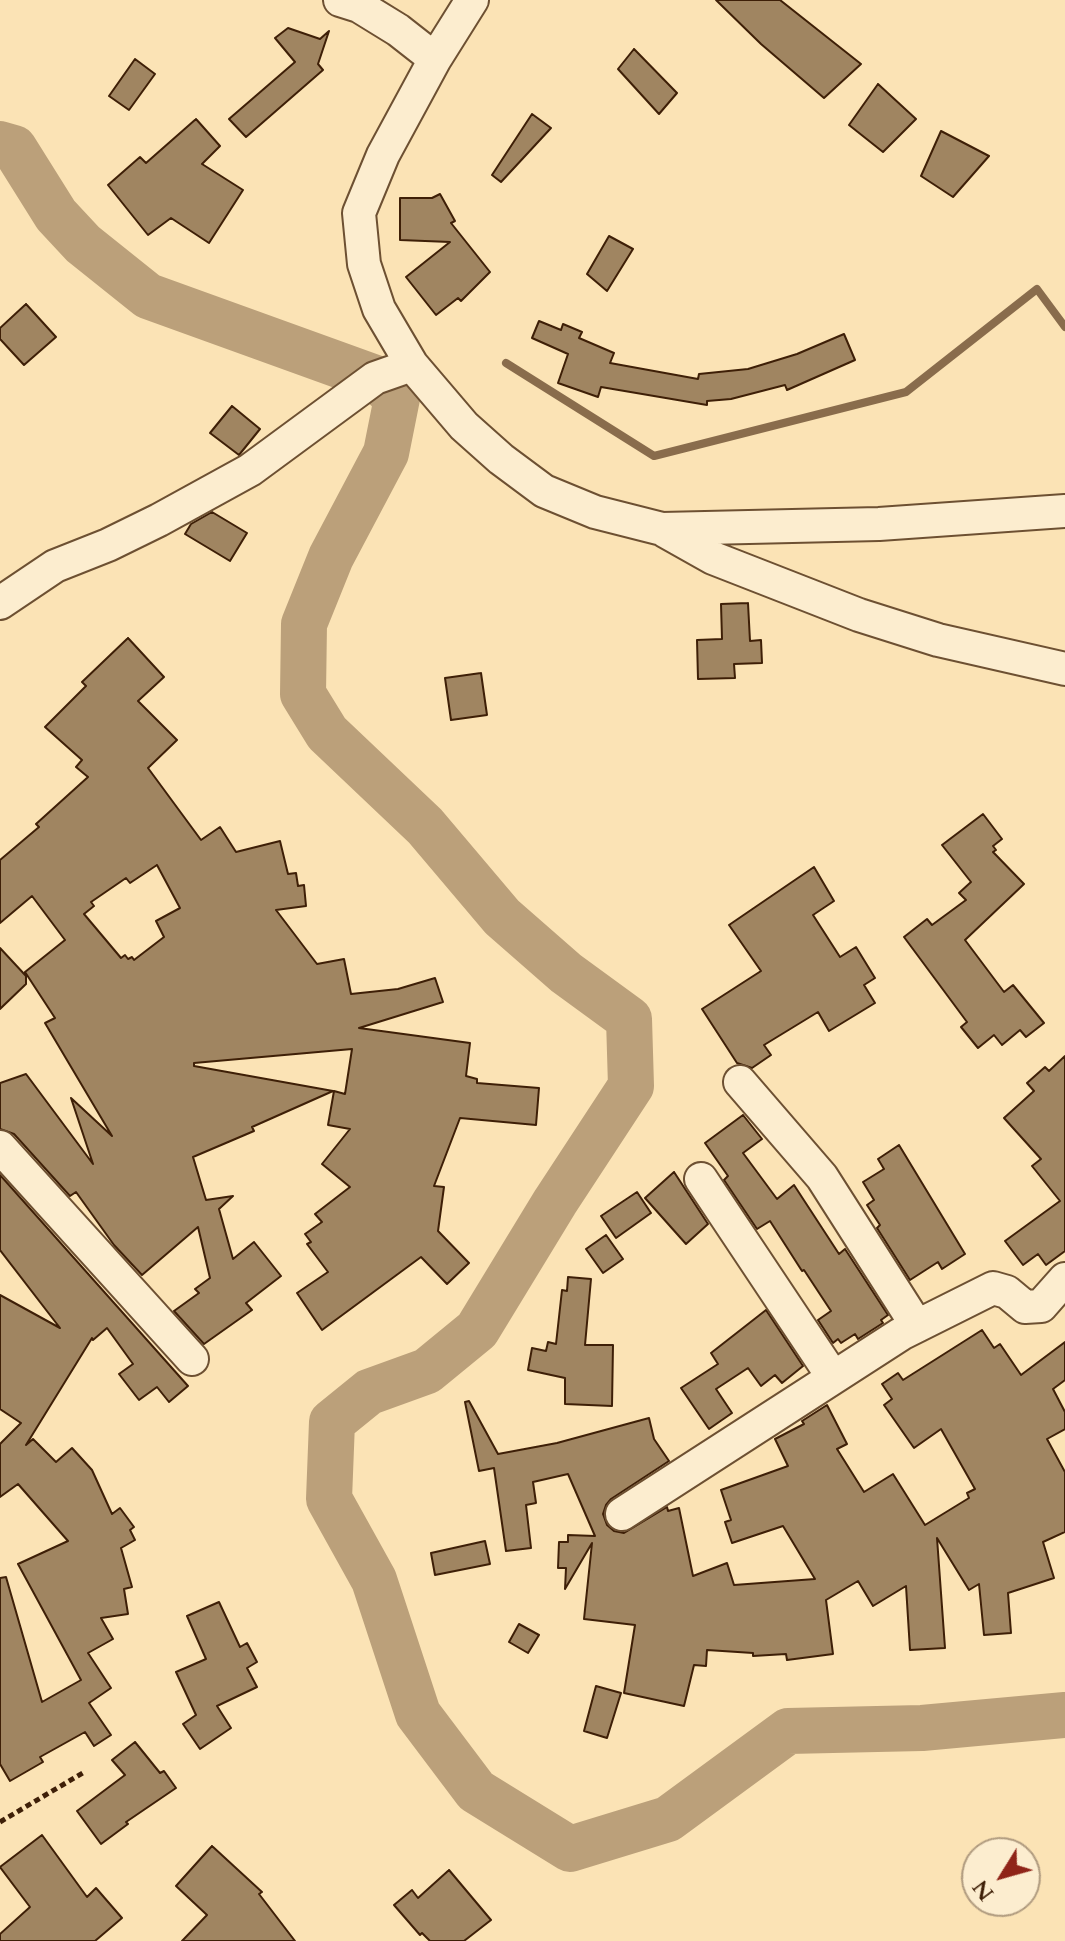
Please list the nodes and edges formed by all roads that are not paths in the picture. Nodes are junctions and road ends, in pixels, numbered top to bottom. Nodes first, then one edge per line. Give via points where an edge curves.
1 (340, 0) edge
2 (472, 0) edge
3 (435, 59) junction
4 (412, 365) junction
5 (1065, 511) edge
6 (662, 529) junction
7 (0, 603) edge
8 (1065, 669) edge
9 (740, 1082) dead end
10 (0, 1147) edge
11 (701, 1179) dead end
12 (1065, 1279) edge
13 (917, 1326) junction
14 (192, 1359) dead end
15 (833, 1377) junction
16 (622, 1514) dead end

1 - 3 street via 398,30
2 - 3 street
3 - 4 street via 383,155 359,213 364,264 379,309
4 - 6 street via 464,426 544,491 595,512
4 - 7 street via 375,378 250,470 146,527 55,566
5 - 6 street via 879,524
6 - 8 street via 713,558 859,615 953,644
9 - 13 street via 822,1177
10 - 14 street
11 - 15 street
12 - 13 street via 1041,1306 1025,1307 993,1288
13 - 15 street
15 - 16 street

